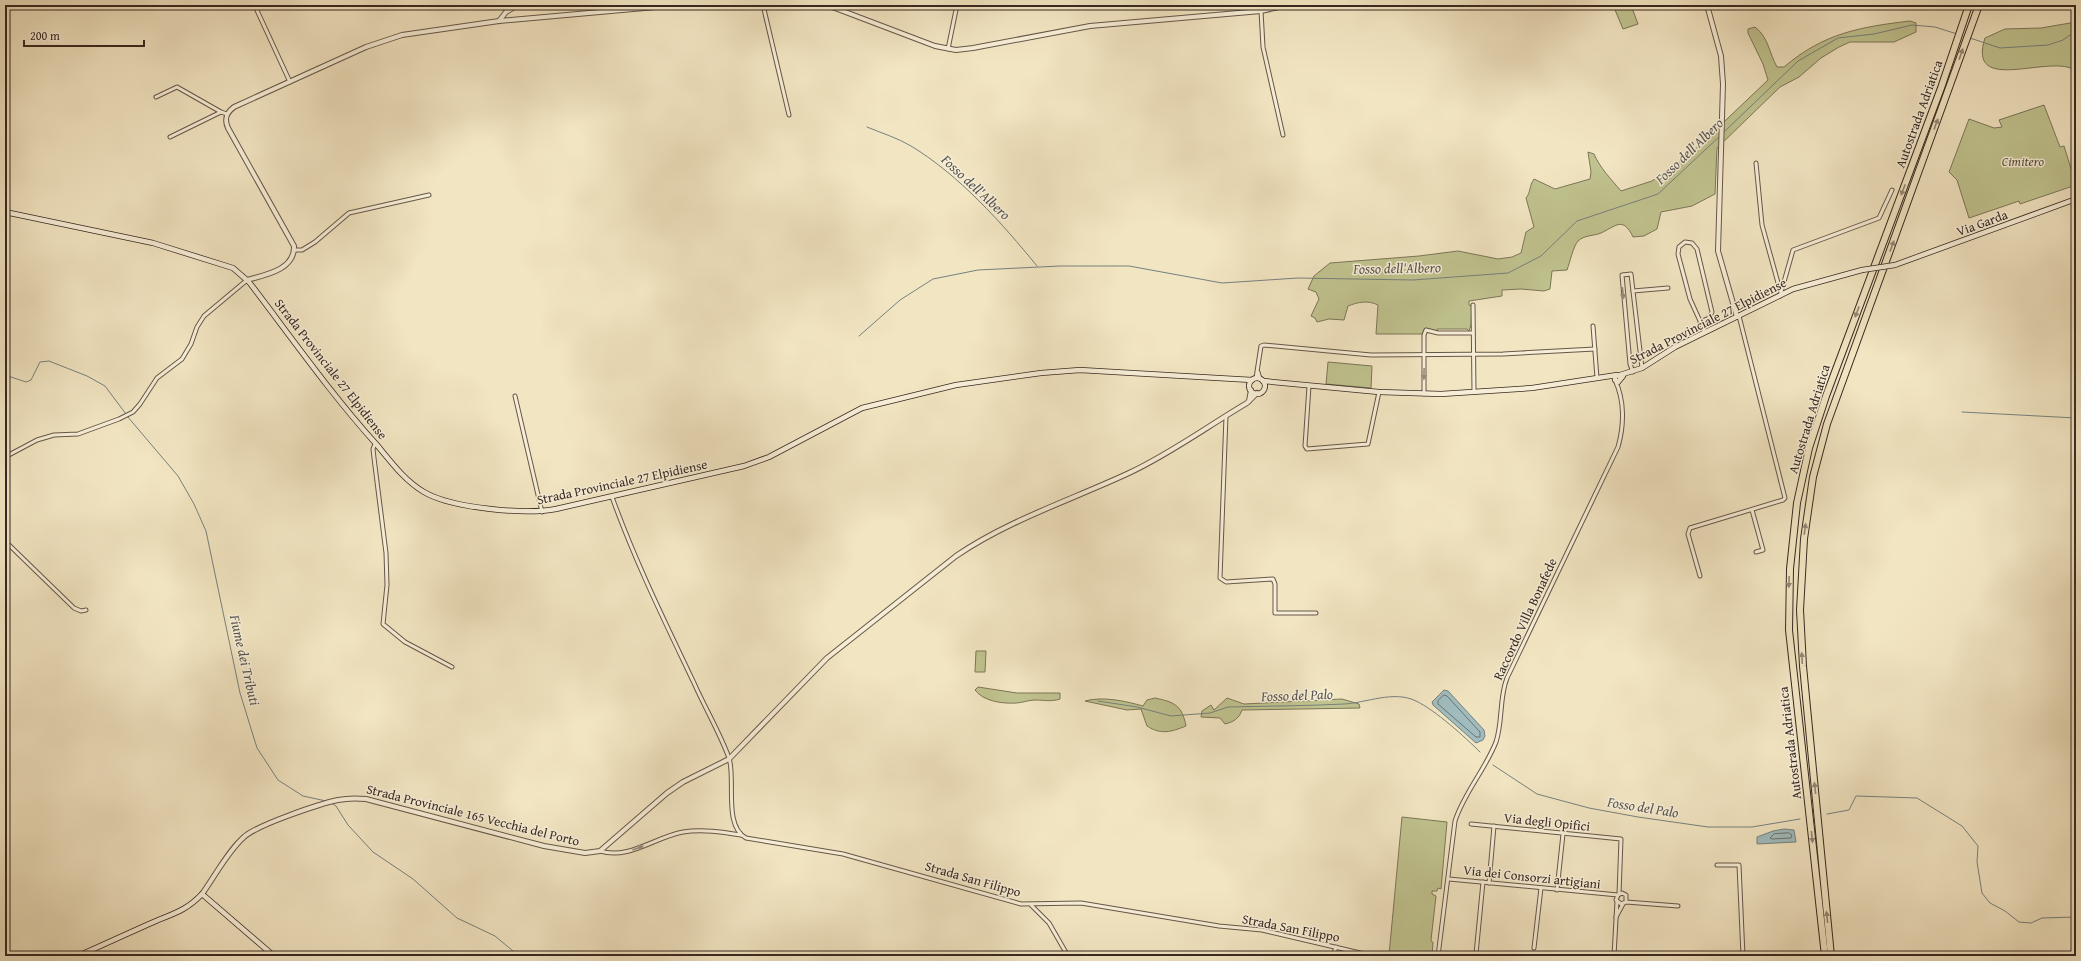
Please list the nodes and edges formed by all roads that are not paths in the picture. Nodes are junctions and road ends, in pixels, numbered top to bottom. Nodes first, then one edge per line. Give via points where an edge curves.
1 (518, 5) edge
2 (678, 5) edge
3 (763, 5) edge
4 (827, 5) edge
5 (957, 5) edge
6 (1288, 5) edge
7 (1707, 5) edge
8 (1969, 5) edge
9 (1979, 5) edge
10 (255, 6) dead end
11 (833, 6) edge
12 (1261, 11) junction
13 (499, 21) junction
14 (948, 49) junction
15 (290, 82) junction
16 (156, 97) dead end
17 (221, 112) junction
18 (227, 114) junction
19 (789, 115) dead end
20 (1283, 135) dead end
21 (170, 136) dead end
22 (1756, 163) dead end
23 (1892, 190) dead end
24 (429, 195) dead end
25 (2076, 200) edge
26 (5, 212) edge
27 (294, 250) junction
28 (1894, 265) joint
29 (248, 280) junction
30 (1668, 288) dead end
31 (1780, 290) junction
32 (1633, 291) junction
33 (1780, 296) junction
34 (1473, 305) dead end
35 (1738, 317) junction
36 (1636, 321) junction
37 (1626, 322) junction
38 (1700, 322) junction
39 (1593, 326) dead end
40 (1473, 332) junction
41 (1704, 332) junction
42 (1595, 349) junction
43 (1473, 354) junction
44 (1424, 355) junction
45 (1642, 368) junction
46 (1633, 372) junction
47 (1618, 377) junction
48 (1597, 379) junction
49 (1243, 380) junction
50 (1258, 380) junction
51 (1281, 384) junction
52 (1309, 386) junction
53 (1250, 388) junction
54 (1264, 389) junction
55 (1379, 392) junction
56 (1474, 392) junction
57 (1257, 393) junction
58 (1424, 394) junction
59 (515, 396) dead end
60 (1247, 403) junction
61 (1226, 416) junction
62 (375, 444) junction
63 (5, 457) edge
64 (612, 497) junction
65 (1752, 510) junction
66 (542, 512) junction
67 (5, 541) edge
68 (1756, 552) dead end
69 (1700, 576) dead end
70 (86, 610) dead end
71 (1316, 613) dead end
72 (452, 667) dead end
73 (729, 759) junction
74 (1471, 824) dead end
75 (1494, 826) junction
76 (1563, 834) junction
77 (741, 835) junction
78 (600, 851) junction
79 (1718, 865) dead end
80 (1448, 879) junction
81 (1483, 882) junction
82 (1488, 883) junction
83 (1619, 887) junction
84 (1541, 888) junction
85 (1557, 890) junction
86 (202, 894) junction
87 (1624, 894) junction
88 (1617, 897) junction
89 (1626, 902) junction
90 (1031, 905) junction
91 (1678, 906) dead end
92 (1615, 920) junction
93 (1336, 947) junction
94 (1534, 948) dead end
95 (1476, 954) dead end
96 (1707, 955) edge
97 (78, 956) edge
98 (274, 956) edge
99 (1068, 956) edge
100 (1333, 956) edge
101 (1374, 956) edge
102 (1438, 956) edge
103 (1614, 956) edge
104 (1673, 956) edge
105 (1720, 956) edge
106 (1743, 956) edge
107 (1825, 956) edge
108 (1832, 956) edge

1 - 13 street via 506,12
2 - 13 street
3 - 19 street
4 - 11 street
5 - 14 street
6 - 12 street
7 - 35 street via 1720,56 1723,84 1718,250
8 -> 107 highway, Autostrada Adriatica via 1816,427 1803,472 1793,535 1788,604 1791,661
108 -> 9 highway, Autostrada Adriatica via 1803,666 1800,610 1804,539 1813,477 1827,424
10 - 15 street
11 - 14 street
12 - 14 street via 1090,26 973,48
12 - 20 street via 1263,47
13 - 15 street via 384,40
15 - 18 street via 234,107
16 - 17 street via 177,87
17 - 18 street
17 - 21 street
18 - 27 street via 228,128 293,241
22 - 31 street via 1762,225
23 - 31 street via 1879,218 1793,250
24 - 27 street via 349,213 315,242 302,250
25 - 28 main road, Via Garda
26 - 29 main road, Strada Provinciale 27 Elpidiense via 153,243 223,264 238,270
27 - 29 street via 290,259 280,269
28 - 33 main road, Strada Provinciale 27 Elpidiense, bridge via 1862,270 1800,287
29 - 62 main road, Strada Provinciale 27 Elpidiense
29 - 63 street via 204,316 182,359 157,378 131,413 78,434 54,435 38,440
30 - 32 street
31 - 33 street
32 - 36 street
32 -> 37 street via 1631,274 1622,275
33 - 35 main road, Strada Provinciale 27 Elpidiense
34 - 40 street
35 - 41 main road, Strada Provinciale 27 Elpidiense
35 - 65 street via 1785,496 1783,500
36 - 37 street
36 - 45 street
37 - 46 street
38 - 38 street via 1690,299 1678,254 1679,247 1685,242 1692,243 1697,249 1712,312 1709,318
38 - 41 street
39 - 42 street
40 - 43 street
40 - 44 street via 1438,333 1426,330
41 - 45 main road, Strada Provinciale 27 Elpidiense
42 - 43 street
42 - 48 street
43 - 44 street
43 - 56 street
44 - 50 street via 1371,356 1264,345 1259,351
44 -> 58 street
45 - 46 main road, Strada Provinciale 27 Elpidiense
46 - 47 main road, Strada Provinciale 27 Elpidiense
47 - 48 main road, Strada Provinciale 27 Elpidiense
47 - 80 street, Raccordo Villa Bonafede via 1623,429 1618,447 1503,687 1496,741 1461,804 1455,822
48 - 56 main road, Strada Provinciale 27 Elpidiense via 1532,388
49 - 50 main road, Strada Provinciale 27 Elpidiense
49 - 53 main road
49 - 64 main road, Strada Provinciale 27 Elpidiense via 1080,370 949,386 862,408 754,463
50 - 51 main road, Strada Provinciale 27 Elpidiense
50 - 53 main road
50 - 54 main road
51 - 52 main road, Strada Provinciale 27 Elpidiense
51 - 54 main road, Strada Provinciale 27 Elpidiense
52 - 55 main road, Strada Provinciale 27 Elpidiense
52 - 55 street via 1305,446 1307,449 1366,445 1369,442
53 - 57 main road
53 - 60 street
54 - 57 main road, Strada Provinciale 27 Elpidiense
55 - 58 main road, Strada Provinciale 27 Elpidiense
56 - 58 main road, Strada Provinciale 27 Elpidiense
57 - 60 street
59 - 66 street
60 - 61 street
61 - 71 street via 1220,578 1226,582 1273,579 1276,584 1275,613
61 - 73 street via 1131,472 1001,529 966,549 827,658
62 - 66 main road, Strada Provinciale 27 Elpidiense via 411,482 424,492 440,499 510,511
62 - 72 street via 373,449 387,569 383,624 406,642
64 - 66 main road, Strada Provinciale 27 Elpidiense
64 - 73 street via 630,548
65 - 68 street via 1763,550
65 - 69 street via 1688,529
67 - 70 street via 74,608
73 - 77 street via 733,814
73 - 78 street via 683,782
74 - 75 street, Via degli Opifici
75 - 76 street, Via degli Opifici
75 - 82 street
76 - 83 street, Via degli Opifici via 1621,840
76 - 85 street
78 -> 77 street, Strada San Filippo via 620,853 684,832 710,831
77 - 90 street, Strada San Filippo via 746,838 843,854
78 - 86 street, Strada Provinciale 165 Vecchia del Porto via 585,853 544,846 366,799 352,798 337,800 264,825 245,836 234,847
79 - 106 street via 1739,865
80 - 81 street, Via dei Consorzi artigiani
80 - 102 street, Raccordo Villa Bonafede
81 - 82 street, Via dei Consorzi artigiani
81 - 95 street
82 - 84 street, Via dei Consorzi artigiani
83 - 87 street
83 - 88 street
84 - 85 street, Via dei Consorzi artigiani
84 - 94 street
85 - 88 street, Via dei Consorzi artigiani
86 - 97 main road, Strada Provinciale 165 Vecchia del Porto via 176,914
86 - 98 main road
87 - 88 street, Via dei Consorzi artigiani
87 - 89 street
88 - 89 street, Via dei Consorzi artigiani
88 - 92 street
89 - 91 street, Via dei Consorzi artigiani
89 - 92 street
90 - 93 street, Strada San Filippo via 1081,903 1219,926 1262,930
90 - 99 street via 1049,923
92 - 103 street
93 - 100 street
93 - 101 street, Strada San Filippo
96 - 104 street
96 - 105 street

